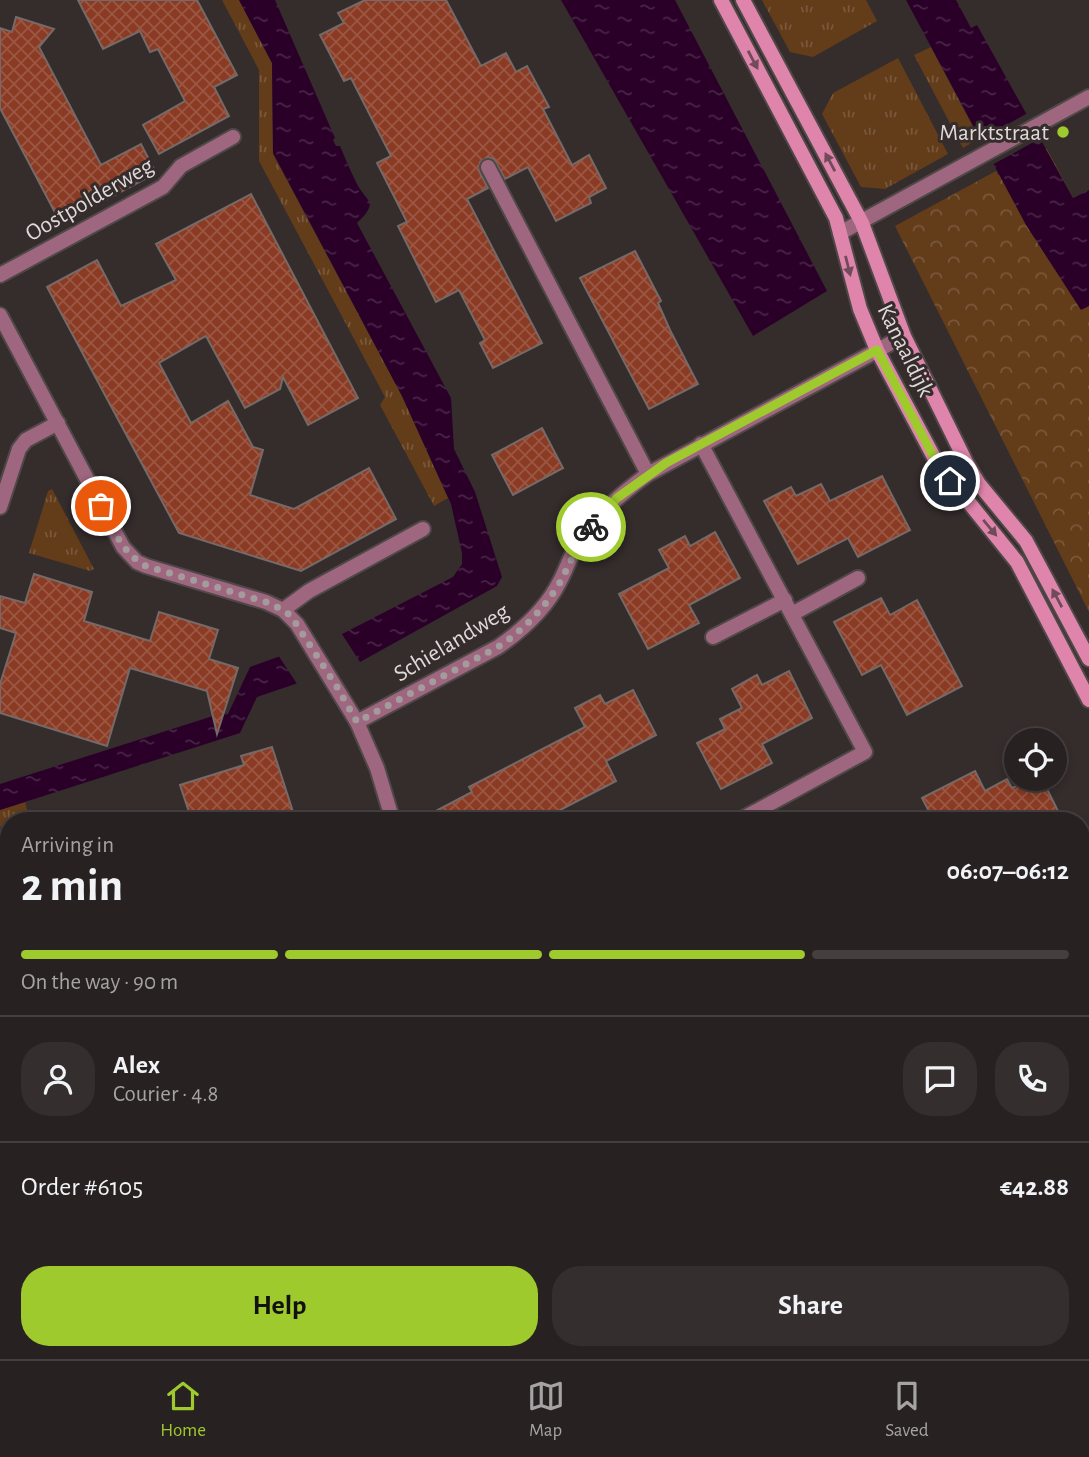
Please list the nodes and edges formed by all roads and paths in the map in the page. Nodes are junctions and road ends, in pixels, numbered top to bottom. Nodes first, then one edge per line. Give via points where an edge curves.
1 (721, 0) edge
2 (743, 0) edge
3 (1089, 97) edge
4 (233, 137) dead end
5 (488, 167) dead end
6 (862, 223) junction
7 (840, 233) junction
8 (0, 275) edge
9 (0, 315) edge
10 (904, 336) junction
11 (877, 350) junction
12 (58, 423) junction
13 (701, 444) junction
14 (648, 474) junction
15 (0, 507) edge
16 (423, 529) dead end
17 (858, 578) dead end
18 (785, 600) junction
19 (283, 610) junction
20 (792, 614) junction
21 (713, 638) dead end
22 (1089, 659) edge
23 (1089, 700) edge
24 (357, 722) junction
25 (390, 812) edge
26 (755, 812) edge

1 -> 7 main road, Kanaaldijk via 827,198
6 -> 2 main road, Kanaaldijk
3 - 6 street
4 - 8 street, Oostpolderweg via 181,166 163,187
5 - 14 street
6 - 7 street
6 - 10 main road, Kanaaldijk
7 -> 11 main road, Kanaaldijk via 860,309
9 - 12 street
10 - 11 street, Schielandweg
22 -> 10 main road, Kanaaldijk via 1026,541 966,462
11 - 13 street, Schielandweg
11 -> 23 main road, Kanaaldijk via 937,463 1017,562
12 - 15 street via 26,440 19,449
12 - 19 street via 123,547 137,562
13 - 14 street, Schielandweg
13 - 18 street
14 - 24 street, Schielandweg via 599,517 579,542 547,601 519,633
16 - 19 street
17 - 20 street
18 - 20 street
18 - 21 street
19 - 24 street
20 - 26 street via 865,752
24 - 25 street

